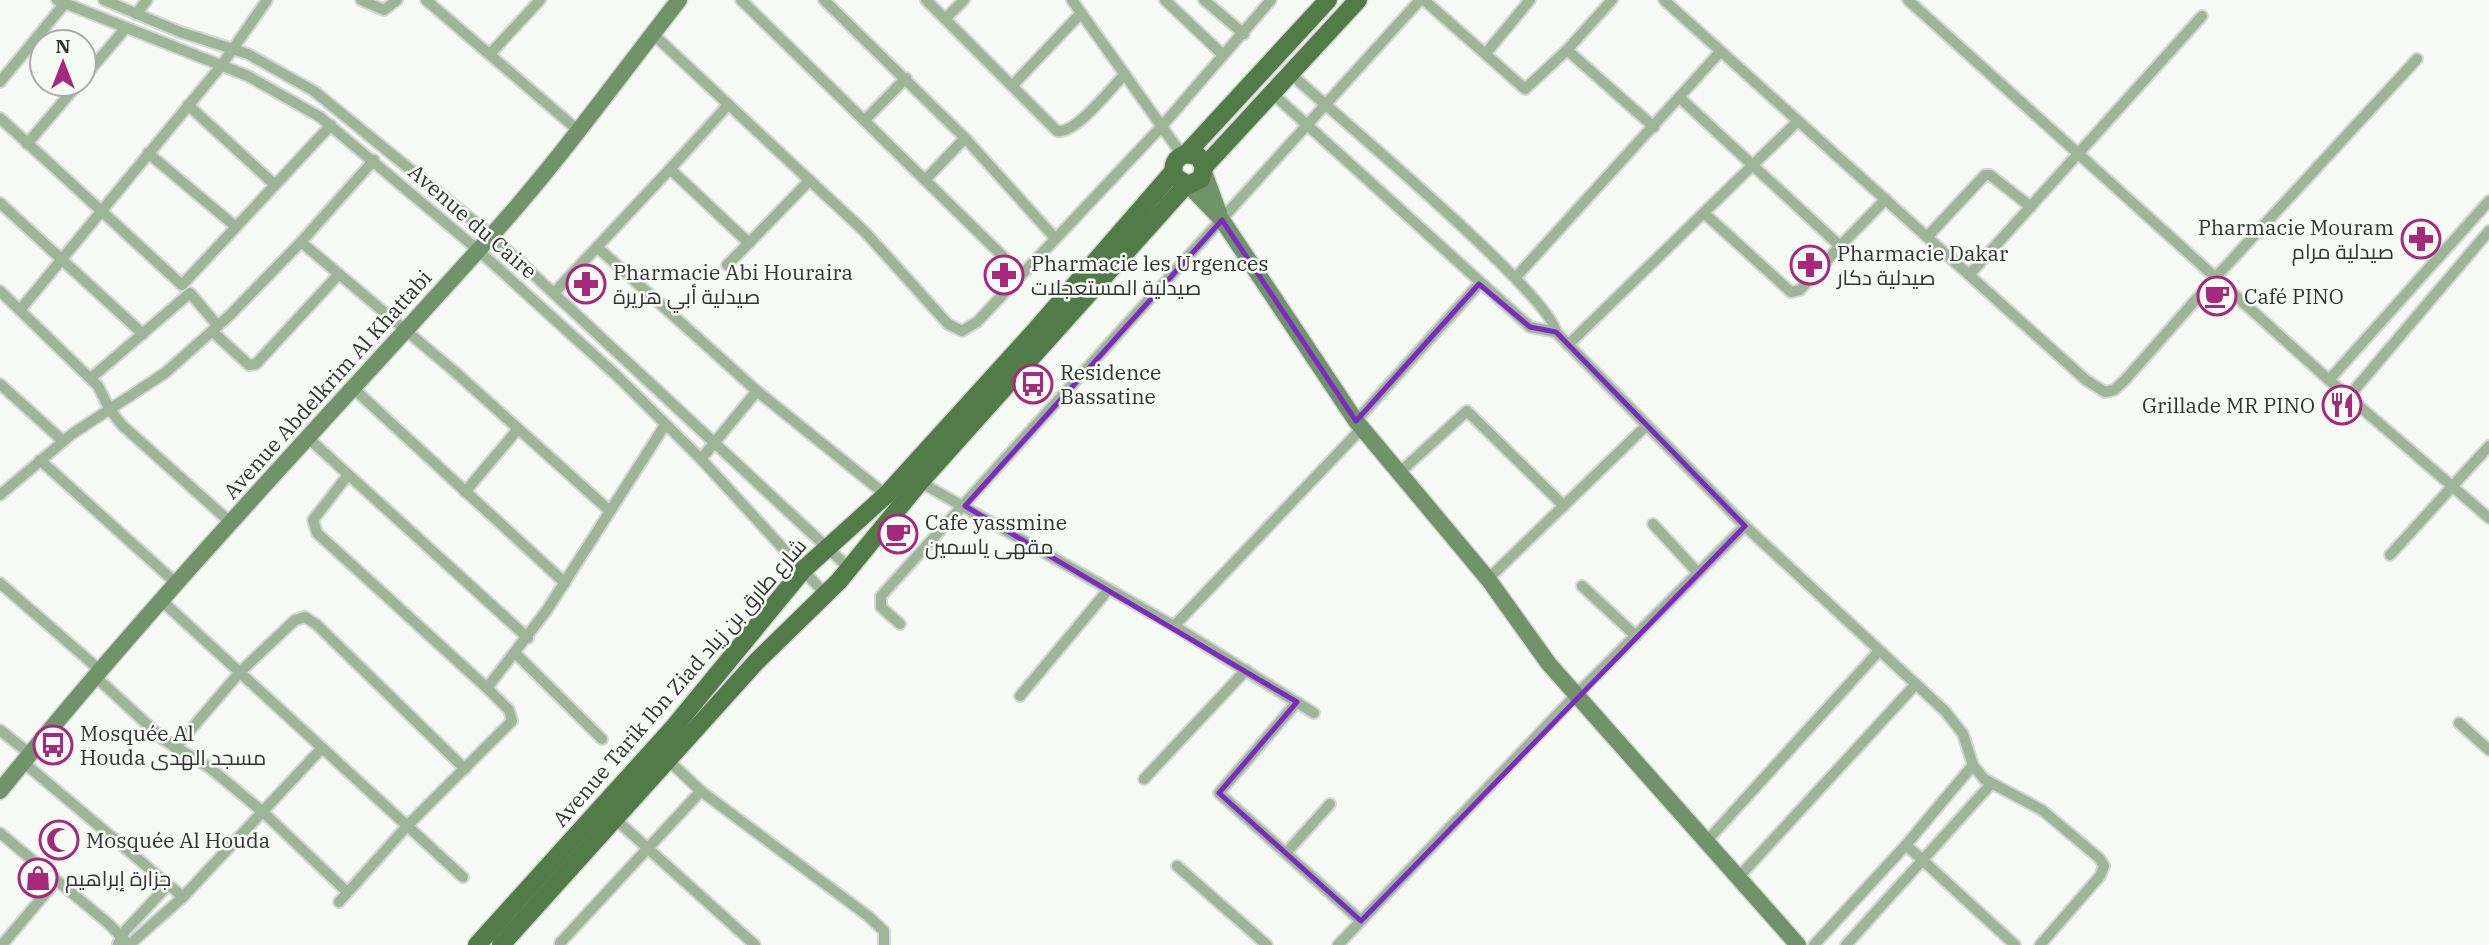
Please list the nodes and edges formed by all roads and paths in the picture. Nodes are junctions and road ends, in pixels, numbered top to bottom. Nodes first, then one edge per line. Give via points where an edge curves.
1 (104, 0) edge
2 (147, 0) edge
3 (267, 0) edge
4 (361, 0) edge
5 (397, 0) edge
6 (426, 0) edge
7 (540, 0) edge
8 (679, 0) edge
9 (741, 0) edge
10 (824, 0) edge
11 (926, 0) edge
12 (964, 0) edge
13 (1072, 0) edge
14 (1165, 0) edge
15 (1204, 0) edge
16 (1271, 0) edge
17 (1328, 0) edge
18 (1358, 0) edge
19 (1422, 0) edge
20 (1530, 0) edge
21 (1612, 0) edge
22 (1664, 0) edge
23 (1908, 0) edge
24 (61, 2) edge
25 (1081, 13) junction
26 (136, 14) junction
27 (2202, 16) dead end
28 (946, 19) junction
29 (125, 29) junction
30 (653, 34) junction
31 (1244, 34) junction
32 (233, 49) junction
33 (1567, 50) junction
34 (1720, 52) junction
35 (1486, 53) junction
36 (490, 54) junction
37 (1223, 55) junction
38 (2417, 59) dead end
39 (98, 61) edge
40 (221, 66) junction
41 (1125, 74) junction
42 (1291, 74) junction
43 (906, 78) junction
44 (0, 82) edge
45 (1012, 86) junction
46 (1273, 94) junction
47 (66, 98) edge
48 (1680, 98) junction
49 (728, 104) junction
50 (1324, 104) junction
51 (188, 105) junction
52 (0, 118) edge
53 (865, 120) junction
54 (1798, 121) junction
55 (331, 125) junction
56 (1307, 125) junction
57 (1162, 126) junction
58 (1654, 127) junction
59 (580, 132) junction
60 (965, 138) junction
61 (27, 144) junction
62 (148, 153) junction
63 (1184, 154) junction
64 (2079, 155) junction
65 (374, 160) junction
66 (1752, 166) junction
67 (670, 169) junction
68 (1204, 170) junction
69 (1173, 172) junction
70 (926, 178) junction
71 (810, 180) junction
72 (275, 185) junction
73 (1187, 185) junction
74 (1886, 199) junction
75 (2489, 201) edge
76 (0, 203) edge
77 (2031, 207) junction
78 (102, 209) junction
79 (1704, 213) junction
80 (1221, 217) junction
81 (236, 227) junction
82 (2489, 232) edge
83 (492, 236) junction
84 (1927, 237) junction
85 (1055, 238) junction
86 (301, 242) junction
87 (749, 243) junction
88 (1840, 246) junction
89 (597, 247) junction
90 (478, 250) junction
91 (62, 258) junction
92 (727, 265) dead end
93 (339, 274) junction
94 (1021, 274) junction
95 (1969, 275) junction
96 (1516, 277) junction
97 (2216, 277) junction
98 (1479, 284) junction
99 (186, 289) junction
100 (0, 291) edge
101 (554, 293) junction
102 (20, 310) junction
103 (215, 329) junction
104 (405, 330) junction
105 (1556, 332) junction
106 (142, 334) junction
107 (1568, 345) junction
108 (91, 378) junction
109 (2329, 380) junction
110 (0, 384) edge
111 (353, 388) junction
112 (757, 391) junction
113 (2350, 395) junction
114 (110, 410) junction
115 (665, 425) junction
116 (1359, 425) junction
117 (1646, 426) junction
118 (519, 429) junction
119 (307, 437) junction
120 (63, 441) junction
121 (712, 444) junction
122 (2489, 446) edge
123 (701, 459) junction
124 (40, 460) junction
125 (1399, 473) junction
126 (348, 475) junction
127 (920, 482) junction
128 (2453, 486) junction
129 (465, 492) junction
130 (0, 495) edge
131 (886, 495) junction
132 (965, 506) junction
133 (1564, 506) junction
134 (610, 511) junction
135 (2489, 518) edge
136 (230, 522) junction
137 (1653, 524) dead end
138 (1745, 526) junction
139 (828, 547) junction
140 (2390, 555) dead end
141 (849, 568) junction
142 (803, 570) junction
143 (1698, 573) junction
144 (1488, 579) junction
145 (0, 583) edge
146 (565, 583) junction
147 (177, 584) junction
148 (1582, 586) dead end
149 (1108, 590) junction
150 (826, 595) junction
151 (162, 601) junction
152 (900, 624) dead end
153 (1174, 626) junction
154 (1636, 636) junction
155 (528, 638) junction
156 (1879, 651) junction
157 (515, 653) junction
158 (1246, 670) junction
159 (240, 672) junction
160 (99, 674) junction
161 (1916, 684) junction
162 (487, 688) junction
163 (1020, 696) dead end
164 (1575, 696) junction
165 (1297, 702) junction
166 (1314, 713) dead end
167 (2459, 723) dead end
168 (0, 730) edge
169 (602, 739) dead end
170 (175, 748) junction
171 (322, 748) junction
172 (2489, 750) edge
173 (27, 758) junction
174 (667, 759) junction
175 (1973, 765) junction
176 (465, 769) junction
177 (1144, 779) dead end
178 (1991, 783) junction
179 (0, 791) edge
180 (701, 791) junction
181 (1330, 804) dead end
182 (263, 812) junction
183 (613, 817) junction
184 (407, 826) junction
185 (0, 833) edge
186 (1705, 843) junction
187 (1906, 845) junction
188 (648, 848) junction
189 (1286, 853) junction
190 (1922, 860) junction
191 (1177, 866) dead end
192 (463, 877) dead end
193 (1737, 879) junction
194 (56, 881) junction
195 (168, 885) junction
196 (347, 892) junction
197 (183, 897) junction
198 (339, 902) dead end
199 (1360, 921) junction
200 (1830, 928) junction
201 (129, 941) edge
202 (559, 943) dead end
203 (2, 945) edge
204 (477, 945) edge
205 (501, 945) edge
206 (755, 945) edge
207 (884, 945) edge
208 (1267, 945) edge
209 (1338, 945) edge
210 (1798, 945) edge
211 (1814, 945) edge
212 (1847, 945) edge
213 (2015, 945) edge
214 (2040, 945) edge

1 - 26 street, Avenue du Caire
2 - 26 street
3 - 32 street
4 - 5 street via 383,10
6 - 36 street
7 - 36 street
8 - 30 main road, Avenue Abdelkrim Al Khattabi
9 - 53 street
10 - 43 street
11 - 28 street
12 - 28 street
13 - 25 street
14 - 37 street
15 - 31 street
16 - 31 street
17 - 63 main road
18 - 42 main road
19 - 35 street
19 - 50 street
20 - 35 street
21 - 33 street
22 - 34 street
23 - 64 street
24 - 29 street, Avenue du Caire
24 - 44 street
25 - 41 street
25 - 45 street
26 - 32 street, Avenue du Caire
27 - 64 street
28 - 45 street
29 - 39 street
29 - 40 street, Avenue du Caire
30 - 49 street
30 - 59 main road, Avenue Abdelkrim Al Khattabi
31 - 37 street
32 - 40 street
32 - 83 street, Avenue du Caire via 264,61 314,91
33 - 35 street via 1525,89
33 - 58 street
34 - 48 street
34 - 54 street
36 - 59 street
37 - 57 street
38 - 97 street
40 - 51 street
40 - 55 street, Avenue du Caire via 265,84
41 - 45 street via 1077,124 1062,132
41 - 57 street
42 - 46 main road
42 - 50 street
43 - 53 street
43 - 60 street
46 - 56 street
46 - 68 main road
47 - 61 street
48 - 58 street
48 - 66 street
49 - 67 street
49 - 71 street
50 - 56 street
50 - 96 street
51 - 62 street
51 - 72 street
52 - 61 street
53 - 70 street
54 - 66 street
54 - 74 street
55 - 65 street, Avenue du Caire
55 - 72 street
56 - 80 street
56 - 98 street via 1426,229
57 - 63 street
57 - 85 street
58 - 96 street
59 - 83 main road, Avenue Abdelkrim Al Khattabi
60 - 70 street
60 - 85 street
61 - 78 street
62 - 78 street
62 - 81 street
63 - 68 main road via 1198,156
63 - 69 main road via 1173,164
64 - 77 street
64 - 97 street
65 - 86 street
65 - 90 street, Avenue du Caire
66 - 79 street
66 - 88 street
67 - 87 street
67 - 89 street
68 - 73 main road via 1195,183
68 - 80 main road
69 - 73 main road
69 - 131 main road, Avenue Tarik Ibn Ziad شارع طارق بن زياد
70 - 94 street
71 - 87 street
71 - 94 street via 956,329 966,330 978,322
72 - 81 street
73 - 80 main road
73 - 127 main road, Avenue Tarik Ibn Ziad شارع طارق بن زياد
74 - 84 street
74 - 88 street
75 - 109 street
76 - 91 street
77 - 84 street via 1990,175 1985,176
77 - 95 street
78 - 91 street
78 - 99 street
79 - 88 street via 1791,292 1800,290
79 - 107 street
80 - 116 main road
80 - 132 street
81 - 99 street
82 - 113 street
83 - 90 main road, Avenue Abdelkrim Al Khattabi
83 - 101 street, Avenue du Caire
84 - 95 street
85 - 94 street
86 - 93 street
86 - 103 street
87 - 92 street
89 - 101 street
89 - 112 street
90 - 104 main road, Avenue Abdelkrim Al Khattabi
90 - 115 street, Avenue du Caire
91 - 102 street
91 - 106 street
93 - 103 street via 256,365 248,365
93 - 104 street
95 - 97 street via 2105,392 2124,381
96 - 105 street via 1550,316
97 - 109 street
98 - 105 street via 1530,327
98 - 116 street
99 - 103 street
99 - 106 street
100 - 102 street
101 - 121 street, Avenue du Caire
102 - 108 street
103 - 114 street via 165,373
104 - 111 main road, Avenue Abdelkrim Al Khattabi
104 - 118 street
105 - 107 street
106 - 108 street
107 - 117 street
108 - 114 street via 104,393
109 - 113 street
110 - 120 street
111 - 119 main road, Avenue Abdelkrim Al Khattabi
111 - 129 street
112 - 121 street
112 - 131 street
113 - 128 street
114 - 120 street
114 - 136 street
115 - 123 street, Avenue du Caire
115 - 134 street
116 - 125 main road
116 - 153 street
117 - 133 street
117 - 138 street
118 - 129 street
118 - 134 street
119 - 126 street
119 - 136 main road, Avenue Abdelkrim Al Khattabi
120 - 124 street
121 - 123 street
121 - 139 street, Avenue du Caire
122 - 128 street
123 - 142 street, Avenue du Caire
124 - 130 street
124 - 147 street
125 - 133 street via 1466,411
125 - 144 main road
126 - 155 street
126 - 162 street via 313,520 317,533
127 - 132 street
127 - 141 main road, Avenue Tarik Ibn Ziad شارع طارق بن زياد
128 - 135 street
128 - 140 street
129 - 146 street
131 - 139 main road, Avenue Tarik Ibn Ziad شارع طارق بن زياد
132 - 149 street
132 - 152 street via 881,596 881,607
133 - 144 street
134 - 146 street
136 - 147 main road, Avenue Abdelkrim Al Khattabi
137 - 143 street
138 - 143 street
138 - 156 street
139 - 141 street, Avenue du Caire
139 - 142 main road, Avenue Tarik Ibn Ziad شارع طارق بن زياد
141 - 150 main road, Avenue Tarik Ibn Ziad شارع طارق بن زياد
142 - 150 street, Avenue du Caire
142 - 204 main road, Avenue Tarik Ibn Ziad شارع طارق بن زياد via 674,727
143 - 154 street
144 - 164 main road
145 - 160 street
146 - 155 street
147 - 151 main road, Avenue Abdelkrim Al Khattabi
148 - 154 street
149 - 153 street
149 - 163 street
150 - 174 main road, Avenue Tarik Ibn Ziad شارع طارق بن زياد via 756,662
151 - 159 street
151 - 160 main road, Avenue Abdelkrim Al Khattabi
153 - 158 street
154 - 164 street
155 - 157 street
156 - 161 street
156 - 186 street
157 - 162 street
157 - 169 street
158 - 165 street
158 - 177 street
159 - 170 street
159 - 171 street
159 - 176 street via 295,620 305,617
160 - 170 street
160 - 173 main road, Avenue Abdelkrim Al Khattabi
161 - 175 street via 1957,725
161 - 193 street
162 - 176 street via 509,710 512,720
164 - 186 main road
164 - 199 street
165 - 166 street
165 - 189 street via 1219,793
167 - 172 street
168 - 173 street
170 - 182 street via 210,768
171 - 182 street
171 - 184 street
173 - 179 main road, Avenue Abdelkrim Al Khattabi
173 - 195 street
174 - 180 street
174 - 183 main road, Avenue Tarik Ibn Ziad شارع طارق بن زياد
175 - 178 street
175 - 187 street
176 - 184 street
178 - 190 street
178 - 214 street via 2042,810 2104,866
180 - 188 street
180 - 207 street via 868,916 884,931
181 - 189 street
182 - 196 street
182 - 197 street
183 - 188 street
183 - 205 main road, Avenue Tarik Ibn Ziad شارع طارق بن زياد
184 - 192 street
184 - 196 street
185 - 194 street
186 - 193 main road
187 - 190 street
187 - 200 street
188 - 202 street
188 - 206 street
189 - 199 street
190 - 212 street
190 - 213 street
191 - 208 street
193 - 210 main road
194 - 201 street
194 - 203 street
195 - 197 street
195 - 201 street
196 - 198 street
197 - 201 street
199 - 209 street
200 - 211 street
200 - 212 street

